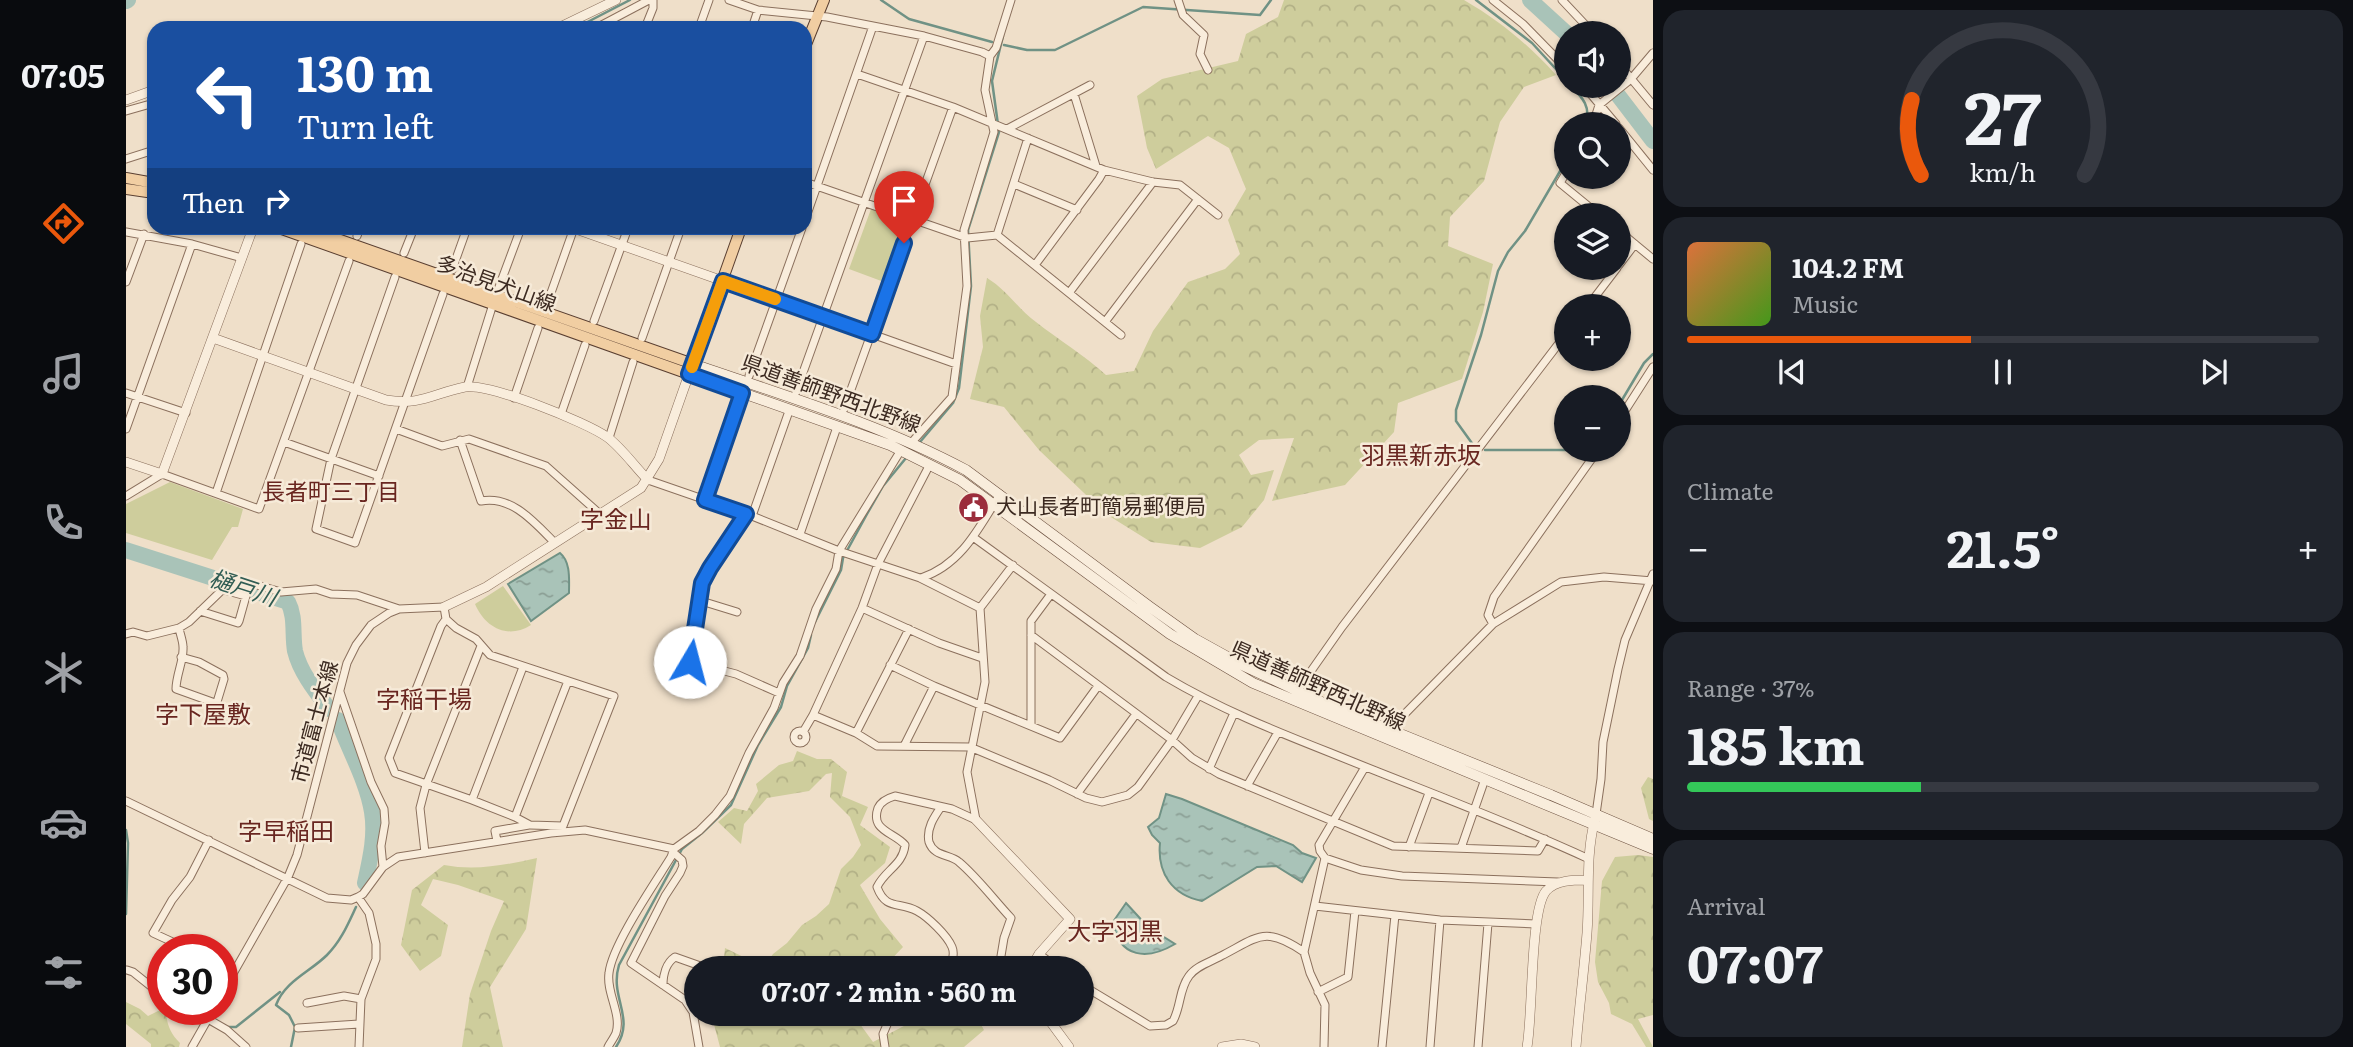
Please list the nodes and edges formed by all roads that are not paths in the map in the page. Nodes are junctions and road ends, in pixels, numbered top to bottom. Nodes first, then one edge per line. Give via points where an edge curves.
1 (616, 0) edge
2 (651, 0) edge
3 (709, 0) edge
4 (729, 0) edge
5 (824, 0) edge
6 (1011, 0) edge
7 (1493, 0) edge
8 (1562, 0) edge
9 (1178, 1) edge
10 (758, 10) junction
11 (816, 15) junction
12 (572, 21) edge
13 (610, 21) edge
14 (648, 21) edge
15 (702, 21) edge
16 (754, 21) edge
17 (1582, 21) edge
18 (873, 26) junction
19 (812, 27) edge
20 (924, 36) junction
21 (1653, 53) edge
22 (989, 56) junction
23 (1554, 56) edge
24 (1208, 70) dead end
25 (857, 74) junction
26 (1631, 79) joint
27 (1090, 85) dead end
28 (905, 89) junction
29 (147, 92) edge
30 (1074, 94) junction
31 (1594, 98) edge
32 (1608, 98) edge
33 (126, 100) edge
34 (147, 105) edge
35 (1600, 105) junction
36 (1653, 105) edge
37 (953, 107) junction
38 (126, 111) edge
39 (1597, 112) edge
40 (1606, 112) edge
41 (999, 126) junction
42 (1028, 138) junction
43 (1631, 143) edge
44 (147, 152) edge
45 (126, 159) edge
46 (1100, 168) junction
47 (1653, 170) edge
48 (126, 178) edge
49 (147, 182) edge
50 (1153, 182) junction
51 (812, 184) edge
52 (1014, 184) junction
53 (817, 186) junction
54 (126, 189) edge
55 (1567, 189) edge
56 (147, 192) edge
57 (1198, 199) junction
58 (812, 200) edge
59 (864, 203) junction
60 (1584, 203) edge
61 (1077, 209) junction
62 (1218, 215) dead end
63 (912, 220) junction
64 (126, 232) edge
65 (144, 234) junction
66 (147, 235) edge
67 (149, 235) edge
68 (250, 235) edge
69 (300, 235) edge
70 (325, 235) edge
71 (411, 235) edge
72 (464, 235) edge
73 (518, 235) edge
74 (572, 235) edge
75 (594, 235) edge
76 (626, 235) edge
77 (679, 235) edge
78 (739, 235) edge
79 (800, 235) edge
80 (997, 235) junction
81 (968, 238) junction
82 (1631, 241) edge
83 (191, 244) junction
84 (301, 244) dead end
85 (1634, 244) junction
86 (622, 245) junction
87 (1631, 248) edge
88 (404, 253) dead end
89 (242, 258) junction
90 (1653, 259) edge
91 (349, 261) dead end
92 (669, 262) junction
93 (1035, 265) junction
94 (452, 270) dead end
95 (396, 277) dead end
96 (723, 281) junction
97 (126, 282) edge
98 (1069, 293) junction
99 (443, 294) dead end
100 (495, 299) junction
101 (777, 300) junction
102 (547, 304) dead end
103 (823, 316) junction
104 (594, 321) dead end
105 (1105, 322) junction
106 (538, 328) dead end
107 (872, 334) junction
108 (1121, 335) dead end
109 (213, 338) junction
110 (642, 338) dead end
111 (586, 345) dead end
112 (1554, 350) edge
113 (263, 355) junction
114 (633, 362) dead end
115 (956, 363) junction
116 (1653, 367) edge
117 (691, 369) junction
118 (309, 373) junction
119 (749, 376) dead end
120 (467, 387) junction
121 (356, 390) junction
122 (796, 392) dead end
123 (126, 393) edge
124 (742, 393) junction
125 (138, 397) junction
126 (514, 398) junction
127 (1631, 401) edge
128 (406, 404) junction
129 (844, 409) dead end
130 (186, 413) junction
131 (561, 414) junction
132 (788, 414) dead end
133 (837, 427) junction
134 (126, 429) edge
135 (396, 429) junction
136 (609, 438) junction
137 (460, 440) junction
138 (284, 442) junction
139 (912, 448) junction
140 (331, 459) junction
141 (126, 462) edge
142 (1590, 462) edge
143 (929, 466) dead end
144 (162, 474) junction
145 (379, 476) junction
146 (648, 480) junction
147 (216, 493) junction
148 (126, 496) edge
149 (997, 499) junction
150 (705, 500) junction
151 (601, 515) junction
152 (749, 515) junction
153 (800, 534) junction
154 (973, 537) junction
155 (555, 543) junction
156 (839, 551) junction
157 (878, 564) junction
158 (1013, 565) junction
159 (920, 578) junction
160 (1652, 579) edge
161 (226, 588) junction
162 (1051, 594) junction
163 (698, 600) junction
164 (444, 607) junction
165 (862, 608) junction
166 (980, 608) junction
167 (399, 609) junction
168 (200, 611) junction
169 (737, 612) dead end
170 (446, 618) junction
171 (1493, 624) junction
172 (179, 628) junction
173 (909, 629) junction
174 (126, 634) edge
175 (1031, 635) junction
176 (481, 646) junction
177 (181, 657) junction
178 (982, 658) junction
179 (690, 662) junction
180 (890, 665) junction
181 (523, 667) junction
182 (568, 681) junction
183 (1098, 685) junction
184 (934, 686) junction
185 (680, 690) dead end
186 (1297, 691) junction
187 (340, 692) junction
188 (779, 693) junction
189 (1198, 696) junction
190 (981, 706) junction
191 (1234, 713) junction
192 (1136, 714) junction
193 (813, 715) junction
194 (1031, 724) junction
195 (803, 732) dead end
196 (1278, 732) junction
197 (856, 733) junction
198 (1386, 733) junction
199 (1172, 740) junction
200 (904, 746) junction
201 (970, 747) junction
202 (1365, 767) junction
203 (1209, 769) junction
204 (1485, 779) junction
205 (426, 785) junction
206 (1247, 786) junction
207 (1429, 793) junction
208 (1077, 794) junction
209 (472, 800) junction
210 (126, 802) edge
211 (941, 807) junction
212 (1474, 811) junction
213 (515, 817) junction
214 (1595, 819) junction
215 (976, 820) junction
216 (1333, 820) junction
217 (530, 825) junction
218 (1545, 839) junction
219 (1653, 839) edge
220 (209, 840) junction
221 (497, 841) junction
222 (1409, 846) junction
223 (1461, 848) junction
224 (1653, 849) edge
225 (673, 850) junction
226 (425, 853) junction
227 (1325, 858) junction
228 (1589, 859) junction
229 (383, 867) junction
230 (288, 877) junction
231 (1587, 880) junction
232 (1562, 882) junction
233 (358, 897) junction
234 (1315, 906) junction
235 (1355, 911) junction
236 (1395, 915) junction
237 (1440, 920) junction
238 (1488, 923) junction
239 (1536, 924) junction
240 (155, 934) edge
241 (1304, 952) junction
242 (1039, 954) joint
243 (953, 956) edge
244 (1001, 956) edge
245 (1042, 956) edge
246 (684, 960) edge
247 (238, 965) edge
248 (127, 970) edge
249 (147, 983) edge
250 (663, 985) junction
251 (1094, 992) edge
252 (1318, 992) junction
253 (361, 999) junction
254 (307, 1003) dead end
255 (359, 1024) junction
256 (205, 1025) edge
257 (216, 1025) edge
258 (886, 1026) edge
259 (1054, 1026) edge
260 (299, 1028) dead end
261 (192, 1047) edge
262 (246, 1047) edge
263 (359, 1047) edge
264 (608, 1047) edge
265 (699, 1047) edge
266 (886, 1047) edge
267 (1069, 1047) edge
268 (1222, 1047) edge
269 (1255, 1047) edge
270 (1325, 1047) edge
271 (1382, 1047) edge
272 (1430, 1047) edge
273 (1478, 1047) edge
274 (1527, 1047) edge
275 (1576, 1047) edge

1 - 12 street
2 - 13 street
2 - 14 street
3 - 15 street
4 - 10 street
5 - 11 main road
6 - 22 street via 996,48
7 - 23 street
8 - 17 street
9 - 24 street via 1182,13 1204,35 1200,54
10 - 11 street
10 - 16 street
11 - 18 street
11 - 19 main road
18 - 20 street
18 - 25 street
20 - 22 street
20 - 28 street
21 - 26 street
22 - 41 street via 985,90
25 - 28 street
25 - 53 street
26 - 36 street
27 - 30 street
28 - 37 street
28 - 59 street
29 - 33 street
30 - 41 street
30 - 46 street
31 - 35 street
32 - 35 street
34 - 38 street
35 - 39 street
35 - 40 street
37 - 41 street
37 - 63 street
41 - 42 street
41 - 81 street via 964,230
42 - 46 street
42 - 52 street
43 - 47 street
44 - 45 street
46 - 50 street
46 - 61 street
48 - 49 main road
50 - 57 street via 1180,186
50 - 98 street
51 - 53 street
52 - 61 street
52 - 80 street
53 - 58 street
53 - 59 street
54 - 56 main road
55 - 60 street
57 - 62 street
57 - 105 street
59 - 63 street
59 - 103 street
61 - 93 street
63 - 81 street
63 - 107 street
64 - 65 street
65 - 66 street
65 - 97 street
67 - 83 street
68 - 89 street
69 - 100 main road, 多治見犬山線
70 - 100 main road, 多治見犬山線
71 - 88 street
72 - 94 street
73 - 100 street
74 - 102 street
75 - 86 street
76 - 86 street
77 - 92 street
78 - 96 main road
79 - 101 street
80 - 81 street
80 - 93 street
81 - 115 street via 967,286
82 - 85 street
83 - 89 street
83 - 125 street
84 - 113 street
85 - 87 street
85 - 90 street
86 - 92 street
86 - 104 street
89 - 109 street
91 - 118 street
92 - 96 street
92 - 110 street
93 - 98 street
95 - 121 street
96 - 101 street
96 - 117 main road
98 - 105 street
99 - 128 street
100 - 117 main road, 多治見犬山線
100 - 120 street
101 - 103 street
101 - 119 street
103 - 107 street
103 - 122 street
105 - 108 street
106 - 126 street
107 - 115 street
107 - 129 street
109 - 113 street
109 - 130 street
111 - 131 street
112 - 186 street
113 - 118 street
113 - 147 street
114 - 136 street
115 - 139 street via 952,397
116 - 127 street
117 - 124 main road, 県道善師野西北野線
117 - 139 main road, 県道善師野西北野線 via 877,428
117 - 146 street
118 - 121 street
118 - 138 street
120 - 126 street
120 - 128 street
121 - 128 street
121 - 140 street
123 - 125 street
124 - 133 main road, 県道善師野西北野線
124 - 150 street
125 - 130 street
125 - 134 street
126 - 131 street
128 - 135 street
130 - 144 street
131 - 136 street
132 - 152 street
133 - 139 main road, 県道善師野西北野線
133 - 153 street
135 - 137 street via 442,446
135 - 145 street
136 - 146 street
137 - 151 street via 470,439 546,466
137 - 155 street via 481,501 492,499 522,510
138 - 140 street
138 - 147 street via 260,509
139 - 149 main road, 県道善師野西北野線 via 966,470
139 - 156 street
140 - 145 street
140 - 145 street via 316,529 355,543
141 - 144 street
142 - 171 street via 1494,597 1488,615
143 - 157 street
144 - 147 street
144 - 148 street
146 - 150 street
146 - 151 street
149 - 154 street
149 - 186 main road, 県道善師野西北野線 via 1195,639
149 - 198 main road, 県道善師野西北野線 via 1193,649 1253,682
150 - 152 street
151 - 155 street
152 - 153 street
152 - 163 street via 710,568
153 - 156 street
154 - 158 street
154 - 159 street via 944,567
155 - 164 street via 486,587
156 - 157 street
156 - 188 street via 800,656
157 - 159 street
157 - 165 street
158 - 162 street
158 - 166 street
159 - 166 street
160 - 171 street via 1604,577 1561,582
160 - 214 street via 1625,640 1618,669 1603,742
161 - 167 street via 240,580 281,592 316,589 357,595
161 - 168 street
161 - 168 street via 246,596 238,622
162 - 175 street via 1031,621
162 - 189 street
163 - 169 street
163 - 179 street
164 - 167 street
164 - 170 street
165 - 173 street
165 - 193 street
166 - 178 street
167 - 187 street, 市道富士本線 via 379,618 363,634 347,663
168 - 172 street
170 - 176 street
170 - 205 street via 389,758 395,773
171 - 198 street
172 - 174 street via 147,636
172 - 177 street via 184,648
173 - 178 street
173 - 180 street
175 - 183 street
175 - 194 street
176 - 181 street
176 - 205 street
177 - 177 street via 176,689 217,702 223,675
178 - 190 street
179 - 185 street
179 - 188 street via 736,674
180 - 184 street
180 - 197 street
181 - 182 street
181 - 209 street
182 - 213 street
182 - 217 street via 614,696 563,826
183 - 192 street
183 - 194 street via 1060,737
184 - 190 street
184 - 200 street
186 - 198 main road, 県道善師野西北野線
187 - 229 street via 370,782 384,809
187 - 230 street, 市道富士本線 via 304,834
188 - 225 street via 730,796 707,823
189 - 191 street
189 - 199 street
190 - 194 street
190 - 201 street
191 - 196 street
191 - 203 street
192 - 199 street
192 - 208 street
193 - 195 street
193 - 197 street
196 - 202 street
196 - 206 street
197 - 200 street via 877,746
198 - 204 main road, 県道善師野西北野線
198 - 214 main road, 県道善師野西北野線
199 - 203 street
199 - 208 street via 1128,795 1102,802
200 - 201 street
201 - 208 street
201 - 215 street via 967,772
202 - 207 street
202 - 216 street
203 - 206 street
204 - 212 street
204 - 214 main road, 県道善師野西北野線
205 - 209 street
205 - 226 street via 420,808
206 - 216 street
207 - 212 street
207 - 222 street
209 - 213 street
210 - 220 street
211 - 215 street
211 - 243 street via 895,796 880,804 880,828 905,845 900,862 886,872 877,887 887,902 917,911 942,933
211 - 244 street via 933,818 929,843 936,852 958,860 1011,918
212 - 218 street
212 - 223 street
213 - 217 street
214 - 219 main road, 県道善師野西北野線
214 - 224 main road, 県道善師野西北野線
214 - 228 street
215 - 242 street via 1070,919
216 - 222 street via 1393,846
216 - 227 street via 1319,845
217 - 221 street via 495,831
218 - 223 street via 1538,851
218 - 228 street
220 - 230 street
220 - 240 street
221 - 225 street via 584,830
221 - 226 street
222 - 223 street
225 - 250 street via 683,866 631,962
225 - 264 street via 612,961 608,975 617,1022
226 - 229 street via 398,857
227 - 232 street via 1402,876
227 - 234 street
228 - 231 street
229 - 233 street
230 - 233 street via 327,898
230 - 247 street, 市道富士本線
231 - 232 street
231 - 275 street
232 - 239 street via 1542,898
233 - 253 street via 369,913 376,944 376,960
234 - 235 street
234 - 241 street
235 - 236 street
235 - 252 street via 1348,978
236 - 237 street
236 - 271 street
237 - 238 street
237 - 272 street
238 - 239 street
238 - 273 street
239 - 274 street
241 - 251 street via 1275,936 1248,941 1193,970 1173,1021 1157,1026
241 - 252 street
242 - 245 street
246 - 250 street via 675,957 666,969
248 - 249 street
250 - 265 street via 690,1006
252 - 270 street via 1325,1005
253 - 254 street via 344,996
253 - 255 street
255 - 260 street
255 - 263 street
256 - 261 street
257 - 262 street
258 - 266 street
259 - 267 street
268 - 269 street

